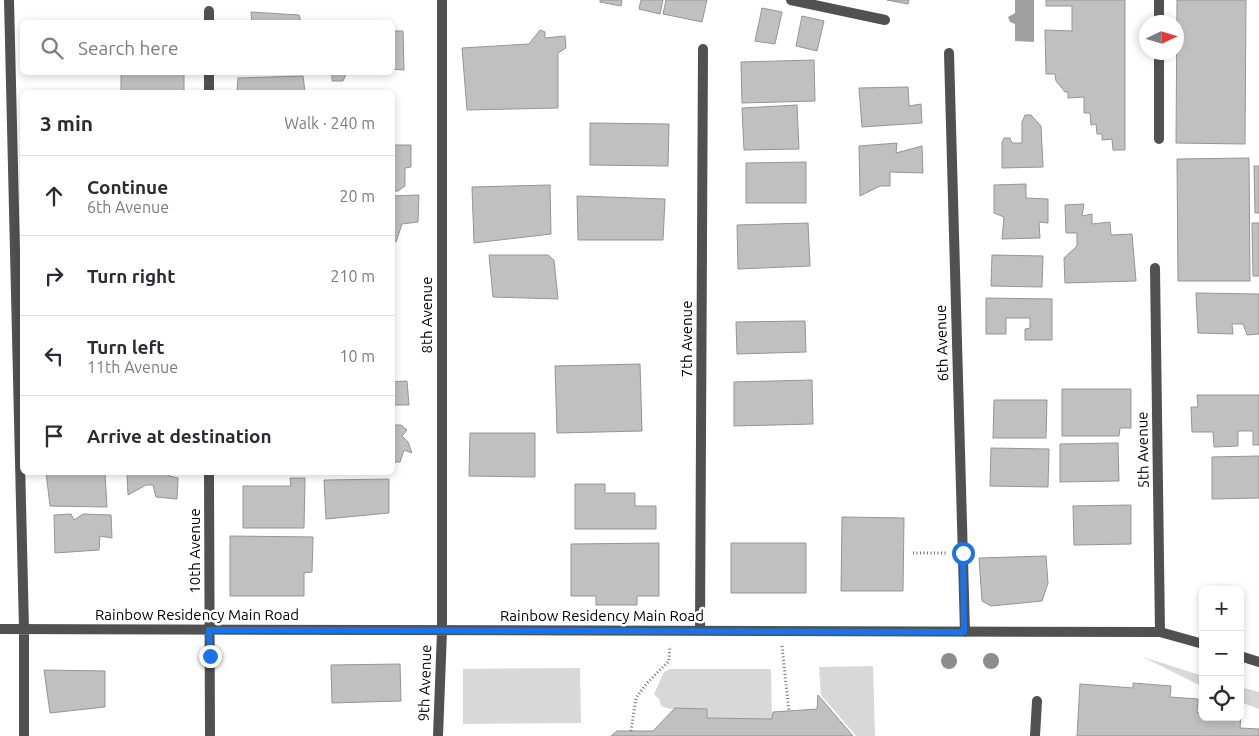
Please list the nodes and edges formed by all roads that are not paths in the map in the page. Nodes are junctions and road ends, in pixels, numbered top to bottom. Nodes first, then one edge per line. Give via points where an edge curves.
1 (9, 0) edge
2 (442, 0) edge
3 (791, 0) edge
4 (1159, 0) edge
5 (209, 10) dead end
6 (1159, 15) edge
7 (209, 20) edge
8 (885, 20) dead end
9 (703, 49) dead end
10 (949, 53) dead end
11 (1159, 60) edge
12 (209, 75) edge
13 (209, 90) edge
14 (1159, 139) dead end
15 (1155, 268) dead end
16 (20, 461) edge
17 (20, 475) edge
18 (209, 475) edge
19 (0, 629) edge
20 (24, 629) junction
21 (209, 630) junction
22 (700, 630) junction
23 (442, 631) junction
24 (964, 632) junction
25 (1160, 632) junction
26 (1199, 643) edge
27 (1244, 657) edge
28 (1259, 662) edge
29 (1037, 701) dead end
30 (24, 736) edge
31 (210, 736) edge
32 (438, 736) edge
33 (1035, 736) edge

1 - 16 street
2 - 23 street, 8th Avenue
3 - 8 street
4 - 6 street
5 - 7 street
9 - 22 street, 7th Avenue
10 - 24 street, 6th Avenue
11 - 14 street
12 - 13 street
15 - 25 street, 5th Avenue
17 - 20 street
18 - 21 street, 10th Avenue
19 - 20 street, Rainbow Residency Main Road
20 - 21 street, Rainbow Residency Main Road
20 - 30 street
21 - 23 street, Rainbow Residency Main Road
21 - 31 street, 10th Avenue
22 - 23 street, Rainbow Residency Main Road
22 - 24 street, Rainbow Residency Main Road
23 - 32 street, 9th Avenue
24 - 25 street, Rainbow Residency Main Road
25 - 26 street, Rainbow Residency Main Road
27 - 28 street
29 - 33 street

